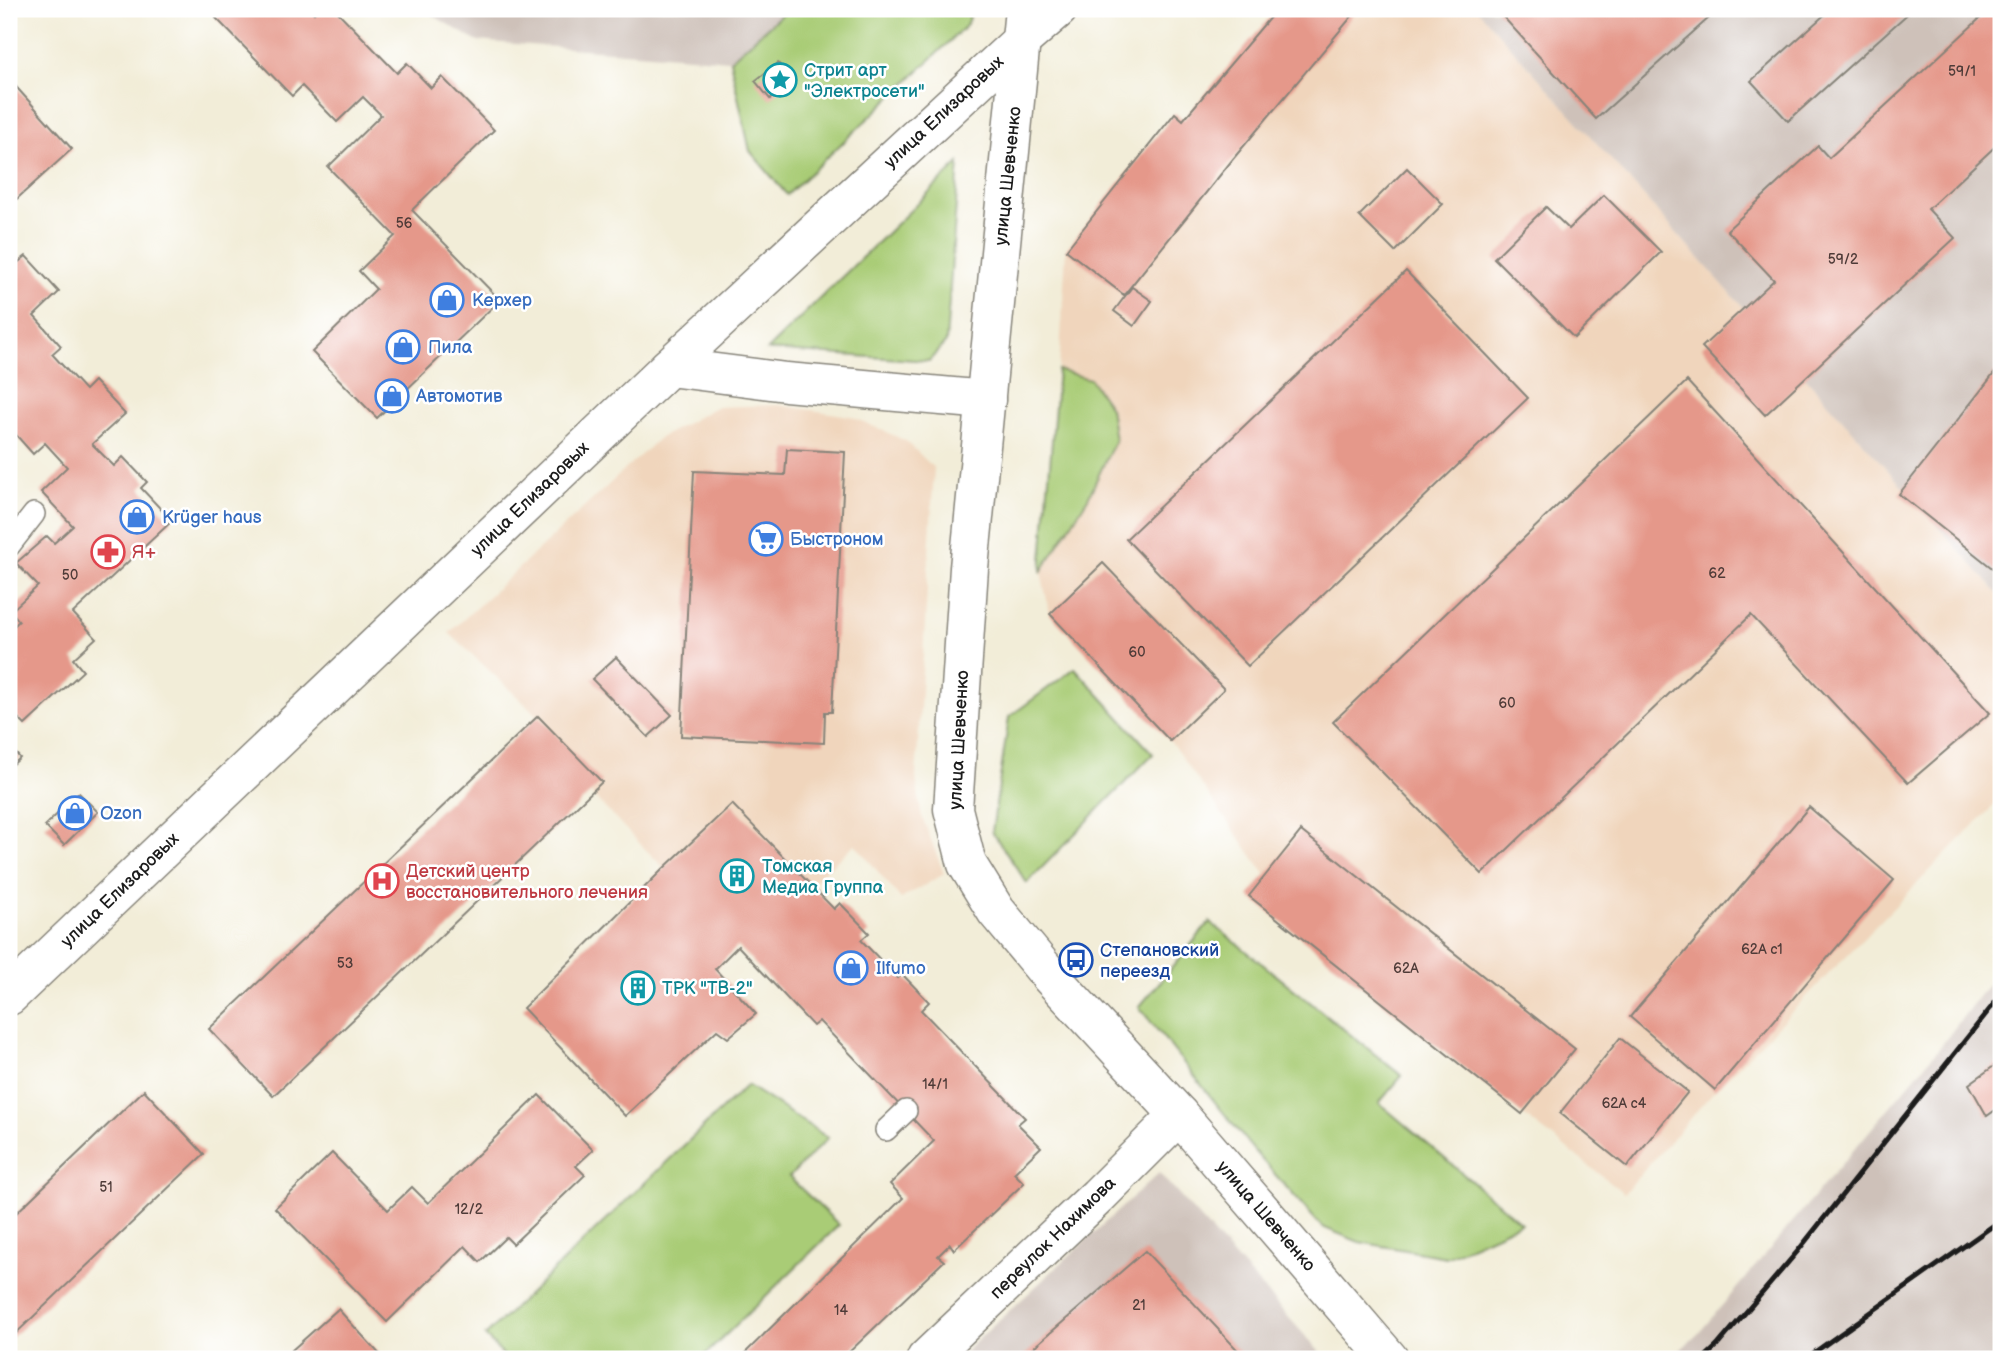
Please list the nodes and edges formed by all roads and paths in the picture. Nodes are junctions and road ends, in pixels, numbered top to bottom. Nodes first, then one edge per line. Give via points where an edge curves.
1 (1058, 9) edge
2 (1023, 25) edge
3 (669, 367) junction
4 (986, 400) junction
5 (34, 514) dead end
6 (9, 546) edge
7 (10, 994) edge
8 (906, 1111) dead end
9 (1179, 1115) junction
10 (886, 1130) dead end
11 (926, 1359) edge
12 (1389, 1359) edge

1 - 2 street, улица Елизаровых
2 - 3 street, улица Елизаровых
2 - 4 street, улица Шевченко
3 - 4 street
3 - 7 street, улица Елизаровых
4 - 9 street, улица Шевченко via 954,777 953,809 961,842 967,863 996,911
5 - 6 lane
8 - 10 lane
9 - 11 street, переулок Нахимова
9 - 12 street, улица Шевченко

